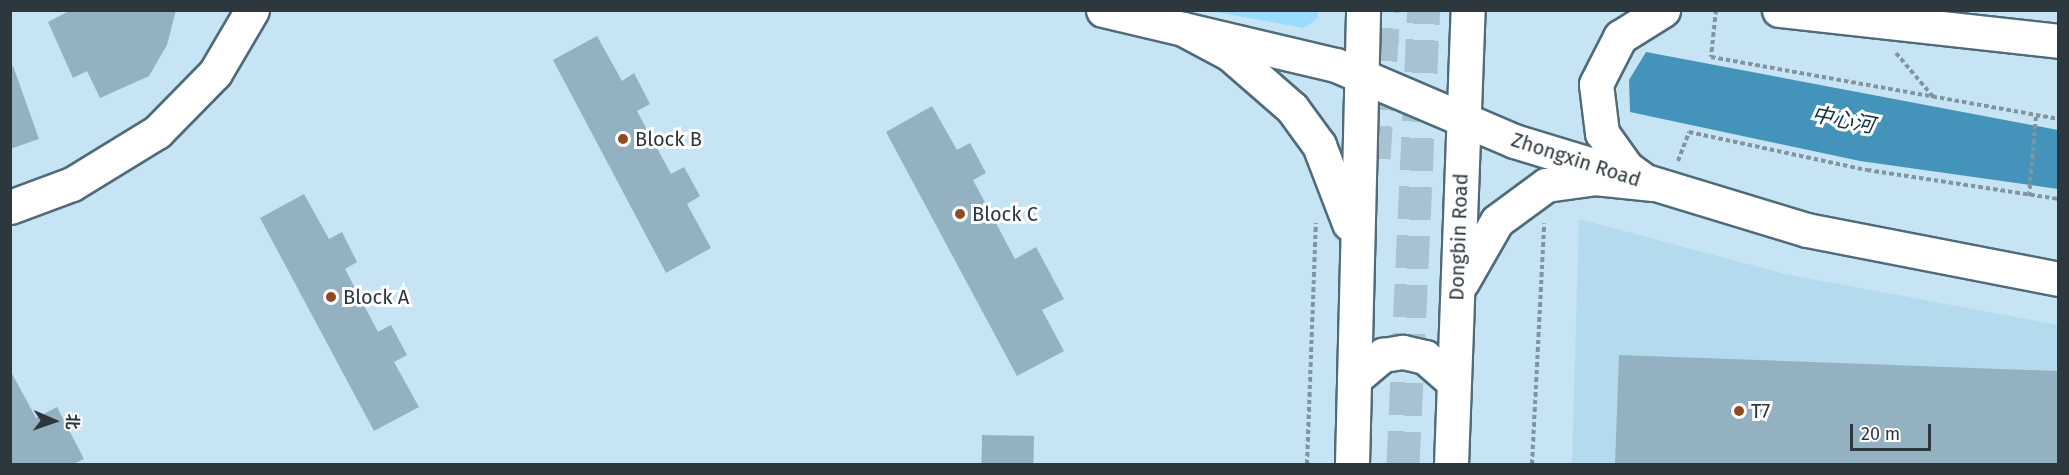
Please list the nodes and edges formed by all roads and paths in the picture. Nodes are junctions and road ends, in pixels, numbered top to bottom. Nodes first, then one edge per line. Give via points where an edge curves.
1 (252, 10) edge
2 (1103, 10) edge
3 (1363, 10) edge
4 (1467, 10) edge
5 (1663, 10) edge
6 (1716, 10) edge
7 (1779, 10) edge
8 (1956, 21) edge
9 (1869, 24) junction
10 (1183, 30) junction
11 (2058, 41) edge
12 (1361, 74) junction
13 (1935, 99) junction
14 (2036, 116) junction
15 (1464, 119) junction
16 (2058, 119) edge
17 (1689, 132) dead end
18 (1651, 184) junction
19 (1546, 185) junction
20 (2029, 196) junction
21 (2058, 199) edge
22 (10, 207) edge
23 (1317, 216) dead end
24 (1357, 253) junction
25 (2058, 279) edge
26 (1457, 292) junction
27 (1354, 379) junction
28 (1454, 382) junction
29 (1307, 465) edge
30 (1352, 465) edge
31 (1451, 465) edge
32 (1532, 465) edge

1 - 22 main road via 215,73 157,132 72,184
2 - 10 main road, Zhongxin Road
3 - 12 main road
4 - 15 main road, Dongbin Road
5 - 18 main road via 1620,37 1596,84 1602,133 1627,168
6 - 13 path via 1711,57
7 - 9 main road
8 - 9 main road
8 - 11 main road
9 - 13 path
10 - 12 main road, Zhongxin Road
10 - 24 main road via 1230,54 1293,108 1319,145 1342,194
12 - 15 main road, Zhongxin Road
12 - 24 main road
13 - 14 path
14 - 16 path
14 - 20 path
15 - 18 main road, Zhongxin Road
15 - 26 main road, Dongbin Road
17 - 20 path via 1867,170
18 - 19 main road via 1595,178
18 - 25 main road, Zhongxin Road via 1843,239
19 - 26 main road via 1497,221
19 - 32 path
20 - 21 path
23 - 29 path
24 - 27 main road
26 - 28 main road, Dongbin Road
27 - 28 main road via 1383,355 1403,352 1425,357
27 - 30 main road
28 - 31 main road, Dongbin Road

